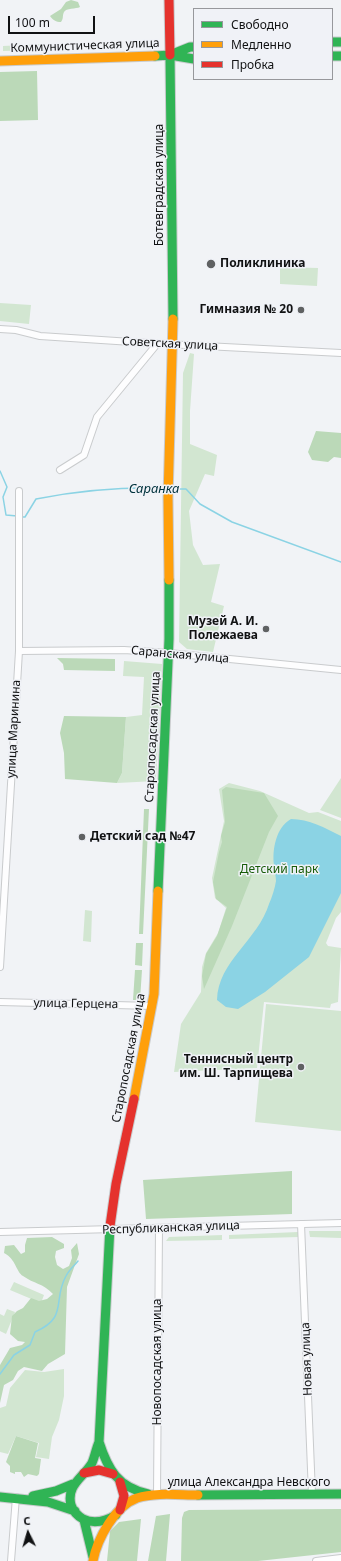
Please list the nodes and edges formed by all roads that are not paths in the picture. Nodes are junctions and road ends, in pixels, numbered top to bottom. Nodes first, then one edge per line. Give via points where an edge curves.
1 (169, 0) edge
2 (193, 47) edge
3 (170, 55) junction
4 (193, 59) edge
5 (0, 61) edge
6 (0, 328) edge
7 (157, 344) junction
8 (173, 345) junction
9 (341, 352) edge
10 (60, 470) dead end
11 (19, 491) dead end
12 (19, 651) junction
13 (169, 653) junction
14 (341, 670) edge
15 (0, 832) edge
16 (8, 832) junction
17 (0, 967) edge
18 (0, 1002) edge
19 (153, 1006) junction
20 (341, 1223) edge
21 (301, 1224) junction
22 (159, 1228) junction
23 (109, 1229) junction
24 (0, 1232) edge
25 (98, 1442) junction
26 (84, 1473) junction
27 (117, 1478) junction
28 (73, 1484) junction
29 (312, 1494) junction
30 (341, 1494) edge
31 (157, 1495) junction
32 (0, 1497) edge
33 (16, 1497) junction
34 (75, 1511) junction
35 (118, 1512) junction
36 (84, 1520) junction
37 (341, 1558) edge
38 (93, 1560) edge
39 (11, 1561) edge
40 (316, 1561) edge

1 - 3 main road, Ботевградская улица
2 - 3 main road, Коммунистическая улица
3 - 4 main road, Коммунистическая улица
3 - 5 main road, Коммунистическая улица
3 - 8 main road, Ботевградская улица
6 - 7 street, Советская улица via 40,336
7 - 8 street, Советская улица
7 - 10 street via 97,417 84,455
8 - 9 street, Советская улица
8 - 13 main road, Ботевградская улица via 168,497
11 - 12 street, улица Маринина
12 - 13 street, Саранская улица via 110,650
12 - 16 street, улица Маринина
13 - 14 street, Саранская улица
13 - 19 main road, Старопосадская улица
15 - 16 street
16 - 17 street, улица Маринина
18 - 19 street, улица Герцена
19 - 23 main road, Старопосадская улица
20 - 21 street, Республиканская улица
21 - 22 street, Республиканская улица
21 - 29 street, Новая улица
22 - 23 street, Республиканская улица
22 - 31 street, Новопосадская улица
23 - 24 street, Республиканская улица
23 - 25 main road, Старопосадская улица
25 - 26 main road via 94,1458
25 - 27 main road via 103,1457
26 - 27 main road via 99,1469
26 - 28 main road
27 - 31 main road via 132,1490
27 - 35 main road via 124,1496
28 - 33 main road via 42,1495
28 - 34 main road via 70,1499
29 - 30 main road, улица Александра Невского
29 - 31 main road, улица Александра Невского
31 - 35 main road via 134,1499
32 - 33 main road
33 - 34 main road via 56,1502
33 - 39 street
34 - 36 main road
35 - 36 main road via 104,1522
35 - 38 main road via 100,1540
36 - 38 main road
37 - 40 street

